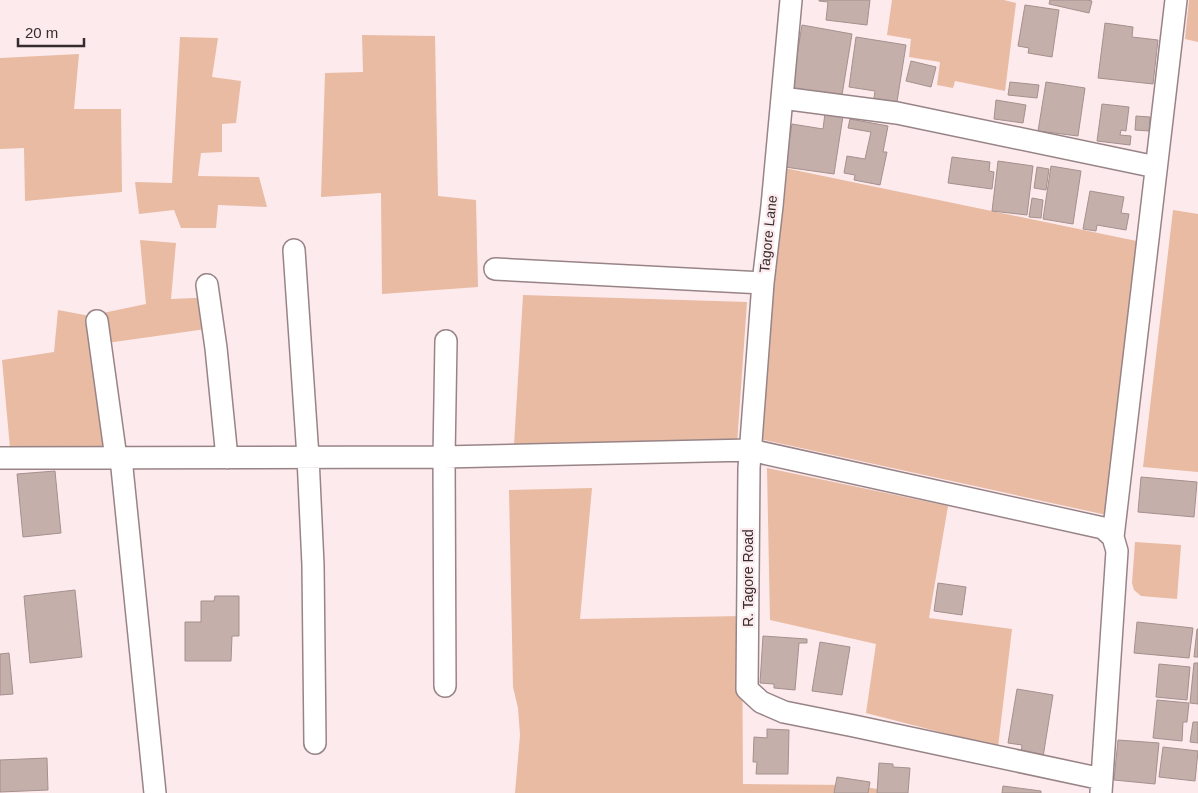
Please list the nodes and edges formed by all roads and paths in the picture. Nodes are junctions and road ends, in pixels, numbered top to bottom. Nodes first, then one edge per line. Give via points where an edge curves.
1 (791, 0) edge
2 (1176, 0) edge
3 (782, 98) junction
4 (1156, 167) junction
5 (294, 250) dead end
6 (495, 270) dead end
7 (763, 283) junction
8 (207, 285) dead end
9 (97, 321) dead end
10 (446, 341) dead end
11 (444, 457) junction
12 (0, 458) edge
13 (118, 458) junction
14 (227, 458) junction
15 (308, 458) junction
16 (749, 459) junction
17 (1113, 538) junction
18 (445, 686) dead end
19 (315, 743) dead end
20 (1101, 786) edge
21 (155, 793) edge

1 - 3 street, Tagore Lane
2 - 4 street
3 - 4 street via 897,113
3 - 7 street, Tagore Lane
4 - 17 street
5 - 15 street
6 - 7 street
7 - 16 street, Tagore Lane
8 - 14 street
9 - 13 street
10 - 11 street
11 - 15 street
11 - 16 street
11 - 18 street
12 - 13 street
13 - 14 street
13 - 21 street
14 - 15 street
15 - 19 street
16 - 17 street via 1103,528
16 - 20 street, R. Tagore Road via 747,689 761,702 784,712
17 - 20 street via 1117,551

